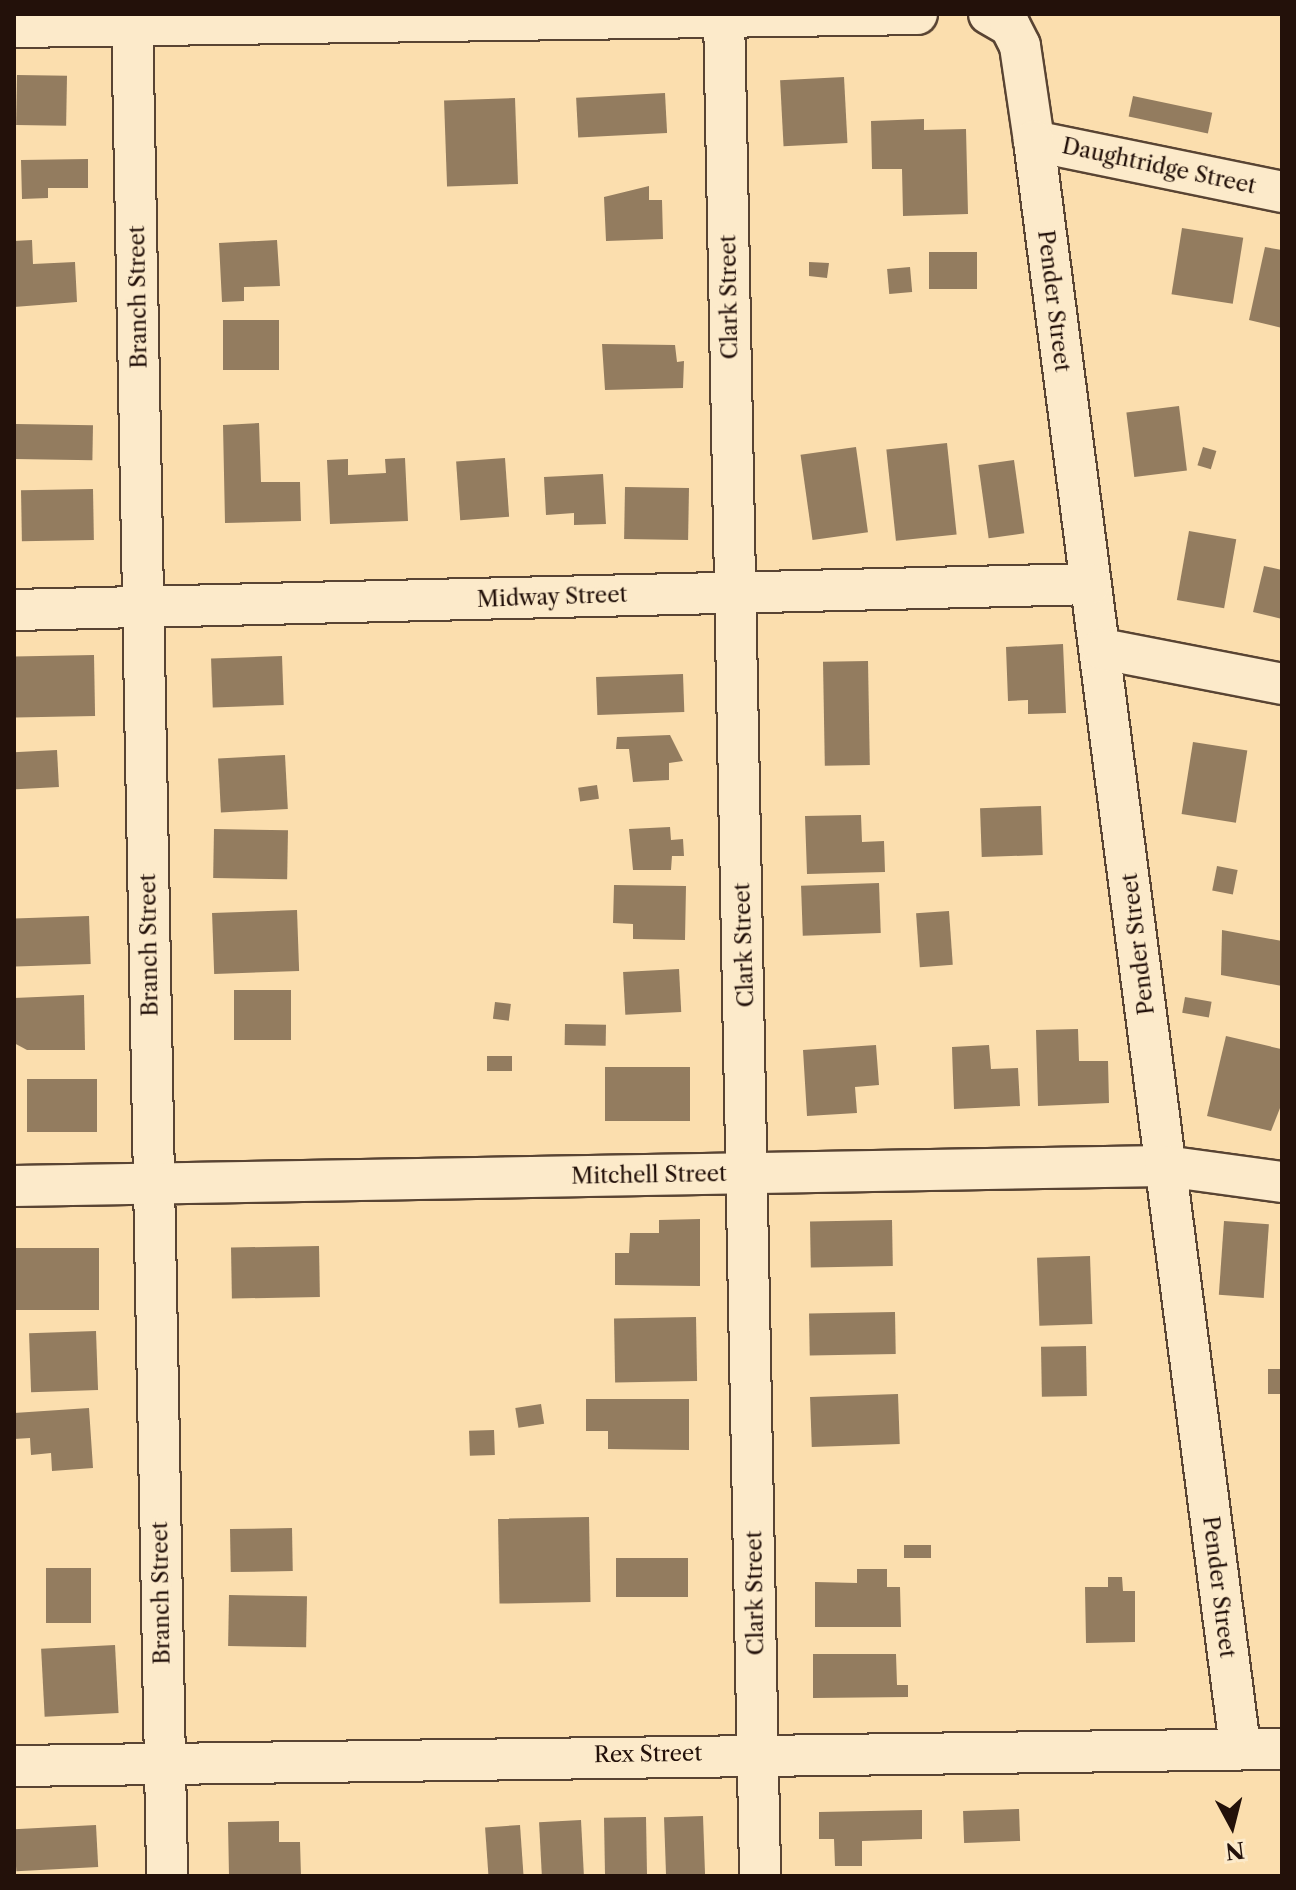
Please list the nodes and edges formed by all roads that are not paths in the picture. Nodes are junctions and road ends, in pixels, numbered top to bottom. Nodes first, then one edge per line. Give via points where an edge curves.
1 (724, 14) edge
2 (917, 14) edge
3 (989, 14) edge
4 (132, 19) edge
5 (14, 27) edge
6 (1034, 141) junction
7 (1282, 192) edge
8 (1090, 584) junction
9 (734, 592) junction
10 (145, 608) junction
11 (14, 610) edge
12 (1102, 649) junction
13 (1282, 684) edge
14 (1165, 1166) junction
15 (750, 1173) junction
16 (1282, 1182) edge
17 (152, 1184) junction
18 (14, 1186) edge
19 (1240, 1747) junction
20 (1282, 1749) edge
21 (757, 1752) junction
22 (164, 1764) junction
23 (14, 1766) edge
24 (167, 1876) edge
25 (760, 1876) edge

1 - 2 street
1 - 4 street
1 - 9 street, Clark Street
3 - 6 street, Daughtridge Street via 1010,26 1020,46
4 - 5 street
4 - 10 street, Branch Street
6 - 7 street, Daughtridge Street
6 - 8 street, Pender Street
8 - 9 street, Midway Street
8 - 12 street, Pender Street
9 - 10 street, Midway Street
9 - 15 street, Clark Street
10 - 11 street, Midway Street
10 - 17 street, Branch Street
12 - 13 street
12 - 14 street, Pender Street
14 - 15 street, Mitchell Street
14 - 16 street, Mitchell Street
14 - 19 street, Pender Street
15 - 17 street, Mitchell Street
15 - 21 street, Clark Street
17 - 18 street, Mitchell Street
17 - 22 street, Branch Street
19 - 20 street, Rex Street
19 - 21 street, Rex Street
21 - 22 street, Rex Street
21 - 25 street, Clark Street
22 - 23 street, Rex Street
22 - 24 street, Branch Street

